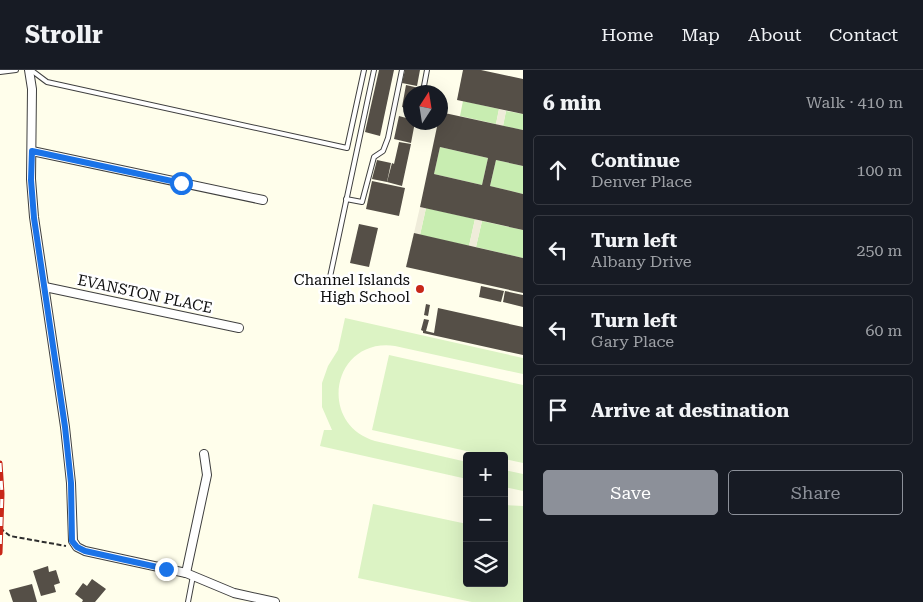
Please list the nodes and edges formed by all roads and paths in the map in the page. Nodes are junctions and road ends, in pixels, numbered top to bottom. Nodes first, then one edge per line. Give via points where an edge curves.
1 (16, 70) edge
2 (30, 70) edge
3 (364, 70) edge
4 (374, 70) edge
5 (402, 70) edge
6 (427, 70) edge
7 (0, 72) edge
8 (424, 85) edge
9 (32, 151) junction
10 (346, 199) junction
11 (263, 200) dead end
12 (330, 277) dead end
13 (45, 287) junction
14 (239, 328) dead end
15 (204, 454) dead end
16 (0, 528) edge
17 (77, 547) junction
18 (190, 574) junction
19 (188, 602) edge
20 (274, 602) edge

1 - 7 lane
2 - 3 lane via 47,82 347,148
2 - 9 street
4 - 10 lane
5 - 10 lane via 388,138 383,151 374,157 362,202
6 - 8 lane
9 - 11 street
9 - 13 street via 34,218
10 - 12 lane
13 - 14 street, EVANSTON PLACE
13 - 17 street via 71,483 71,533
15 - 18 street via 207,475
16 - 17 path via 10,536
17 - 18 street
18 - 19 lane
18 - 20 street via 234,592

